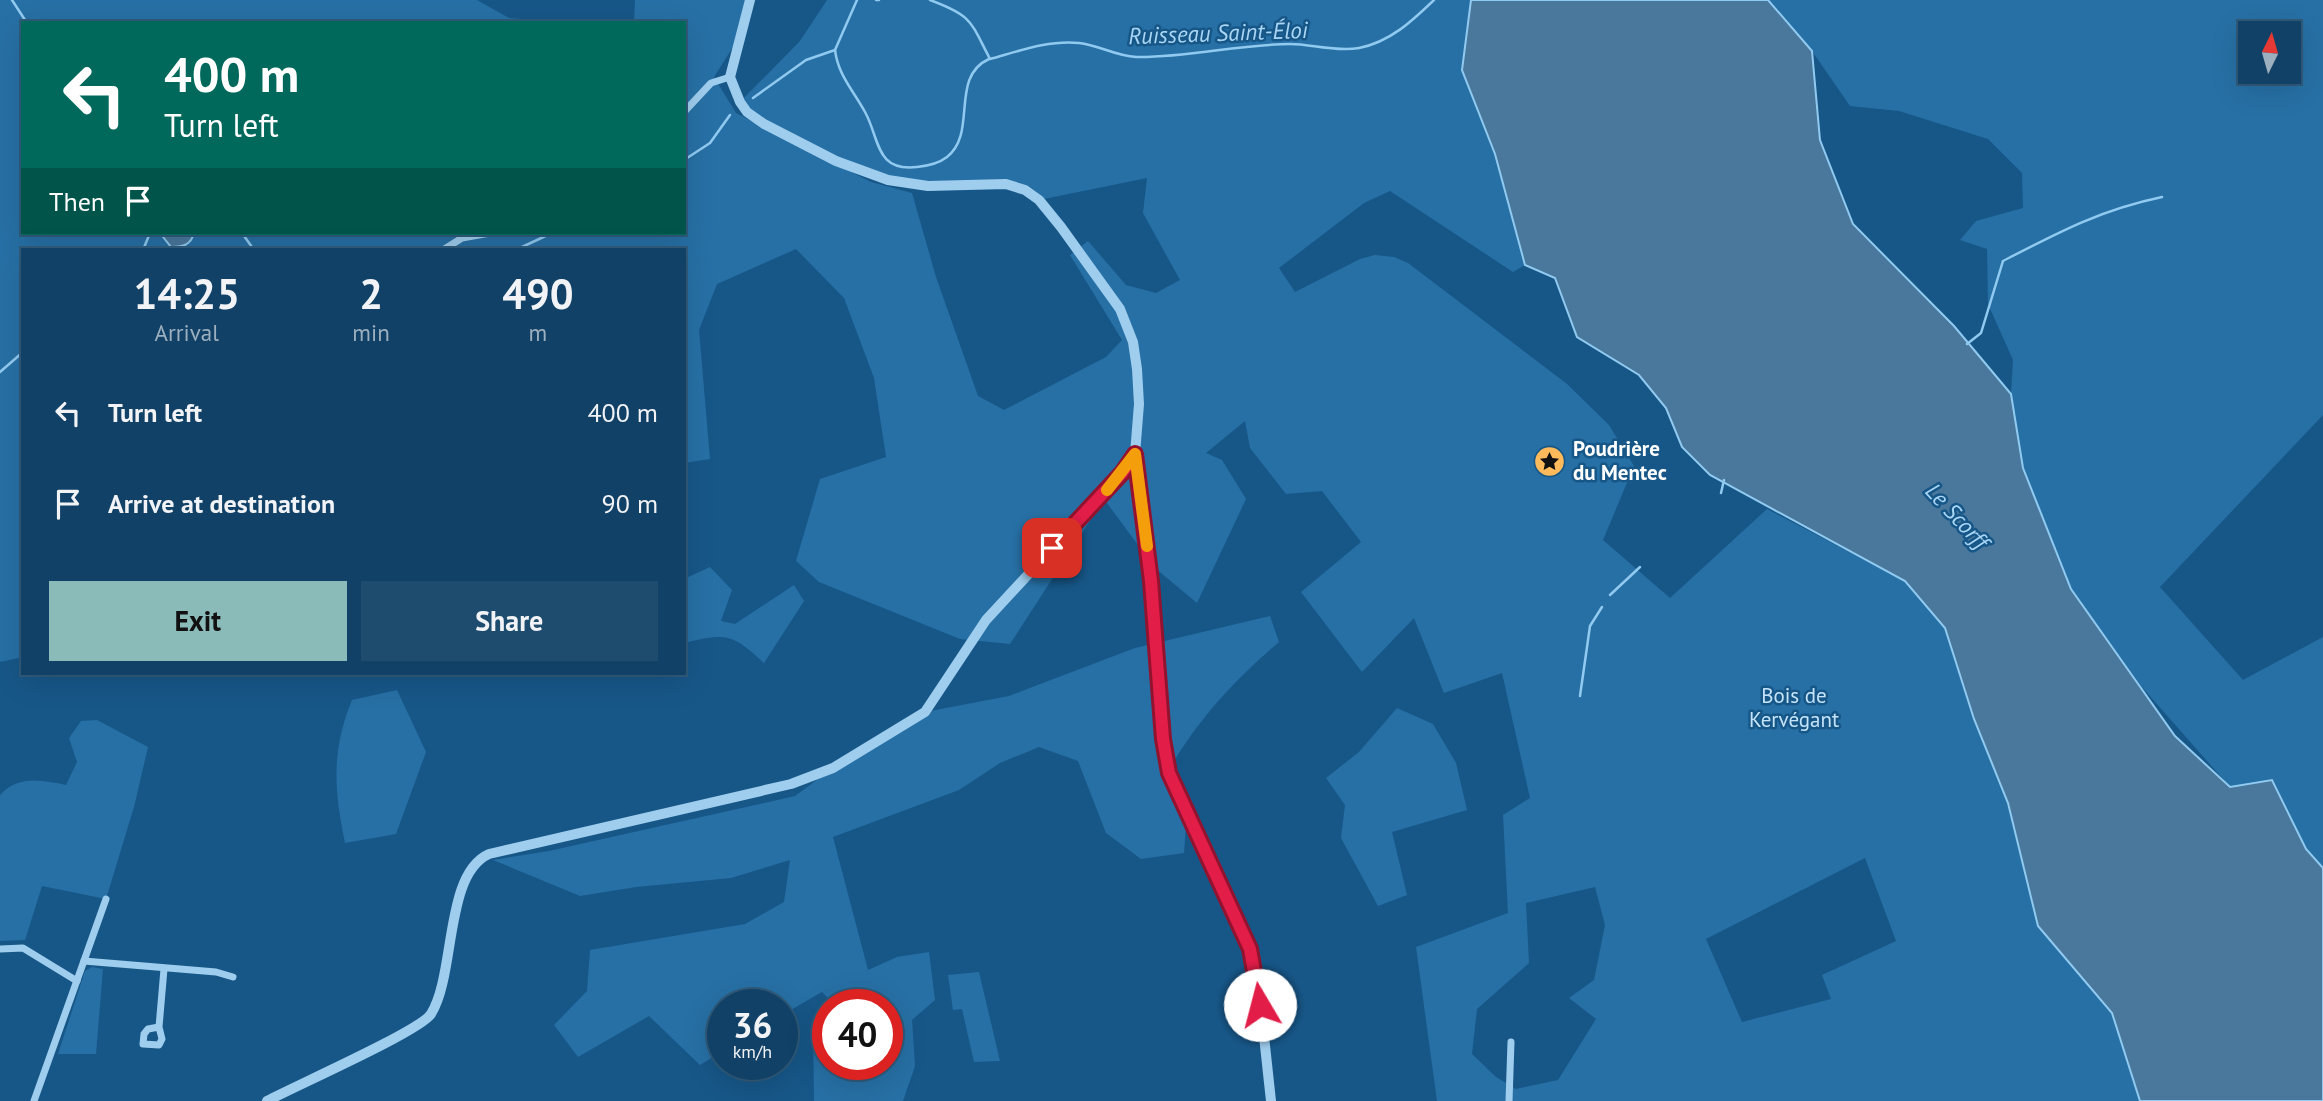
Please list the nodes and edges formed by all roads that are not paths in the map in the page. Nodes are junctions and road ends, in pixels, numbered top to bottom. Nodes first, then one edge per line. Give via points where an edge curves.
1 (750, 0) edge
2 (730, 77) junction
3 (686, 110) edge
4 (479, 235) edge
5 (446, 248) edge
6 (1135, 454) junction
7 (106, 900) dead end
8 (0, 949) edge
9 (84, 961) junction
10 (164, 969) junction
11 (233, 977) dead end
12 (77, 981) junction
13 (159, 1027) dead end
14 (1511, 1042) dead end
15 (34, 1101) edge
16 (267, 1101) edge
17 (1271, 1101) edge
18 (1509, 1101) edge

1 - 2 street
2 - 3 street via 711,83
2 - 6 street via 747,111 836,161 888,180 928,186 1006,184 1040,200 1120,309 1133,342 1139,404
4 - 5 street
6 - 16 street via 986,620 934,701 918,717 833,768 800,781 475,860 465,879 439,996 424,1023
6 - 17 street via 1169,773 1250,949 1258,981
7 - 9 street
8 - 12 street via 23,948
9 - 10 street
9 - 12 street
10 - 11 street
10 - 13 street
12 - 15 street
14 - 18 street

